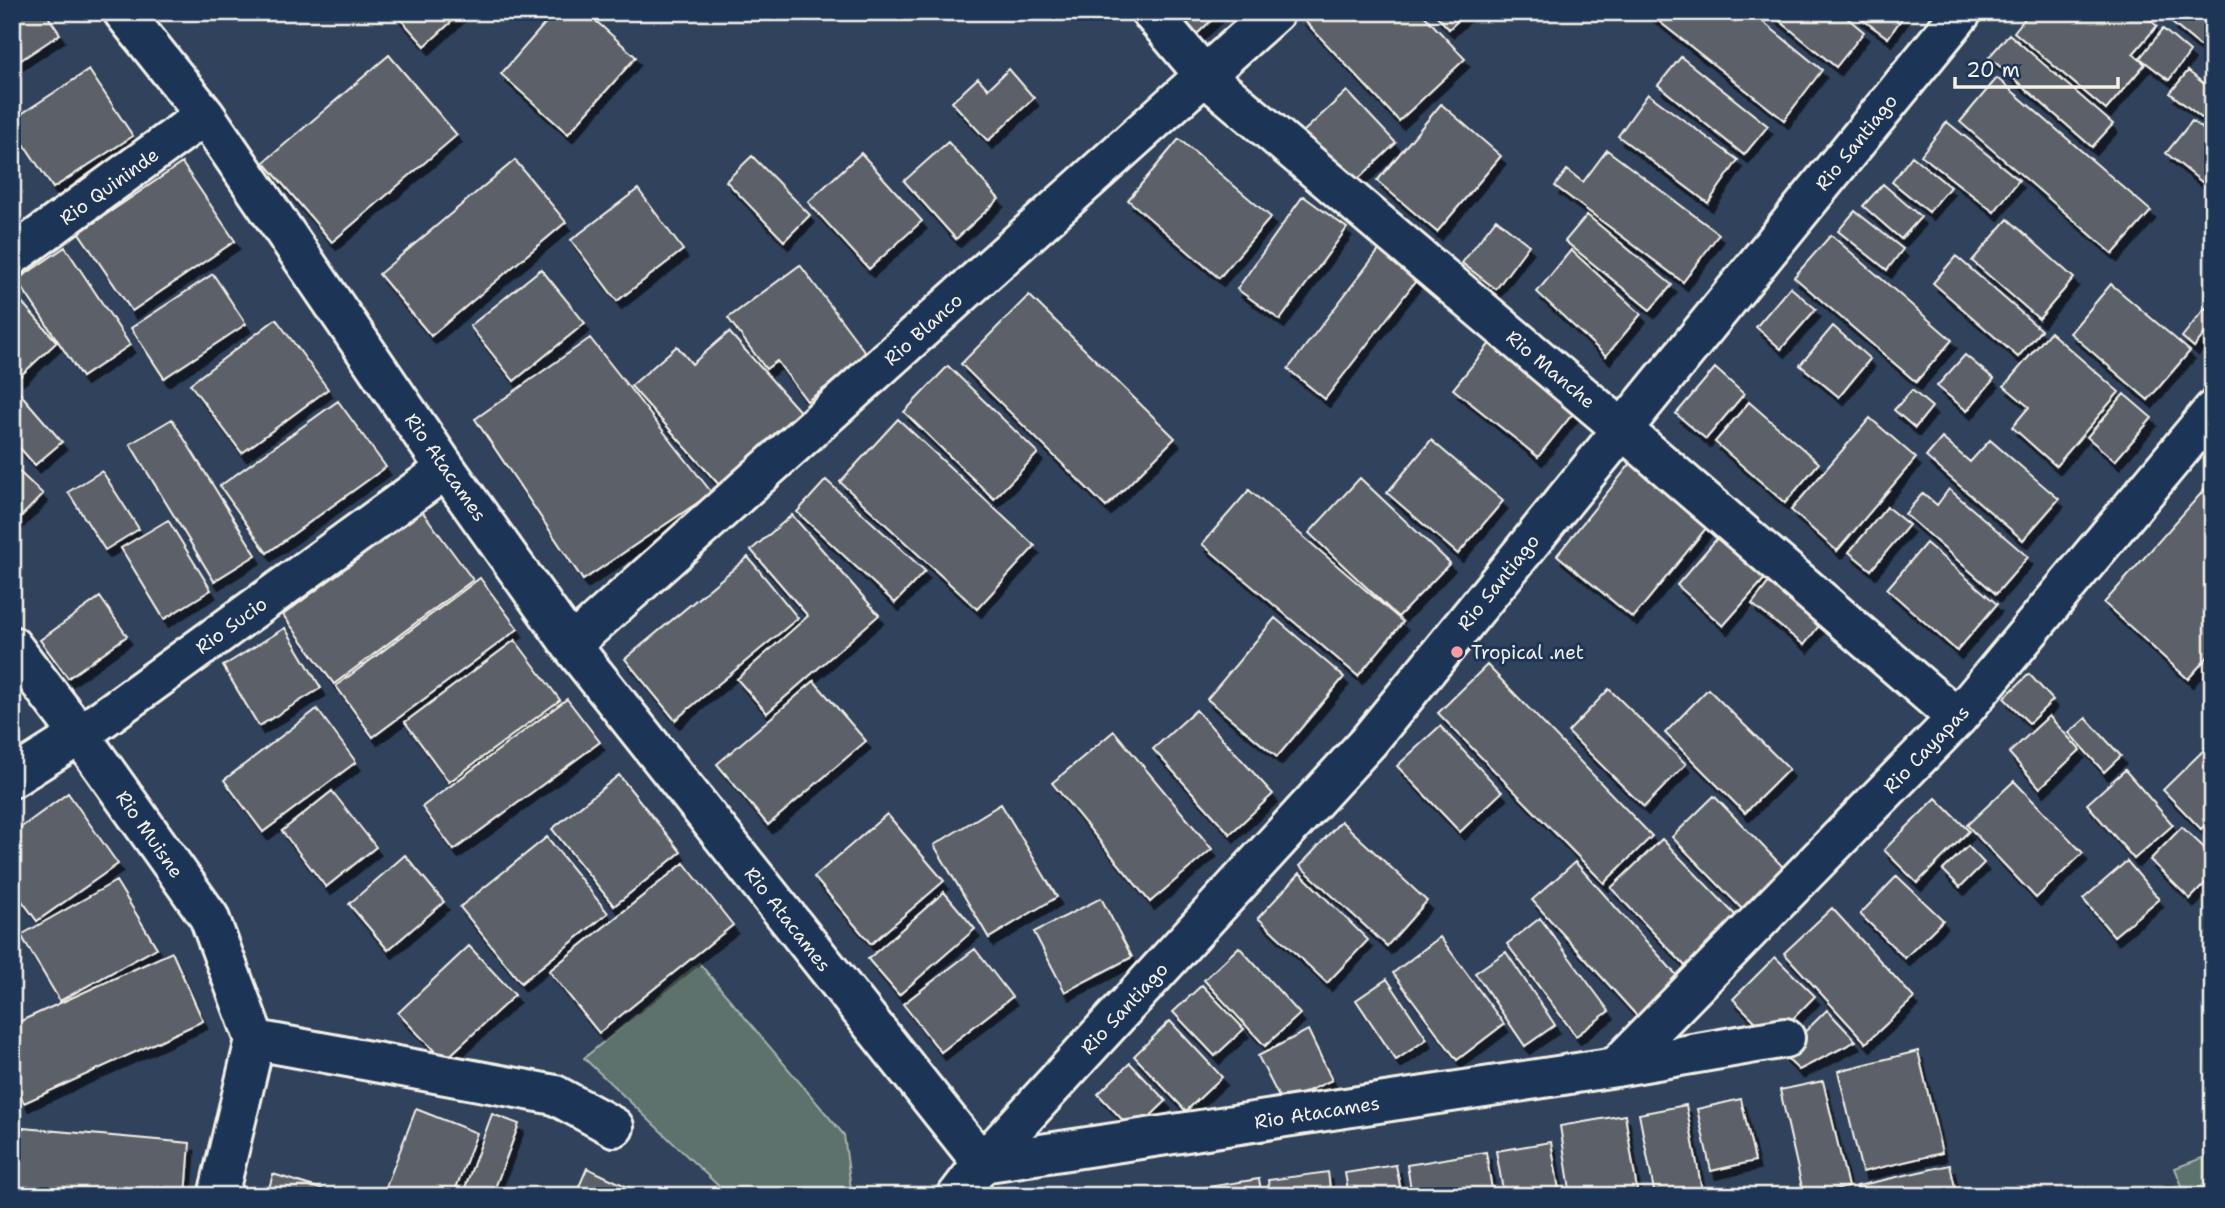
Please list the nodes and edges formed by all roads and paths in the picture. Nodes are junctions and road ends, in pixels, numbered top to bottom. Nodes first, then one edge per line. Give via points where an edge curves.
1 (123, 12) edge
2 (1151, 12) edge
3 (1275, 12) edge
4 (1962, 12) edge
5 (1205, 76) junction
6 (205, 115) junction
7 (12, 256) edge
8 (2213, 410) edge
9 (1622, 429) junction
10 (446, 468) junction
11 (571, 645) junction
12 (12, 646) edge
13 (1957, 718) junction
14 (80, 735) junction
15 (12, 778) edge
16 (1785, 1038) dead end
17 (255, 1040) junction
18 (1616, 1067) junction
19 (614, 1127) dead end
20 (982, 1163) junction
21 (218, 1196) edge
22 (957, 1196) edge

1 - 6 street, Rio Atacames
2 - 5 street, Rio Manche
3 - 5 street, Rio Blanco
4 - 9 street, Rio Santiago
5 - 9 street, Rio Manche
5 - 11 street, Rio Blanco
6 - 7 street, Rio Quininde
6 - 10 street, Rio Atacames
8 - 13 street, Rio Cayapas
9 - 13 street, Rio Manche
9 - 20 street, Rio Santiago via 1368,742
10 - 11 street, Rio Atacames
10 - 14 street, Rio Sucio
11 - 20 street, Rio Atacames
12 - 14 street, Rio Muisne
13 - 18 street, Rio Cayapas
14 - 15 street, Rio Sucio
14 - 17 street, Rio Muisne via 209,917
16 - 18 street, Rio Atacames
17 - 19 street via 555,1095
17 - 21 street
18 - 20 street, Rio Atacames
20 - 22 street, Rio Santiago

